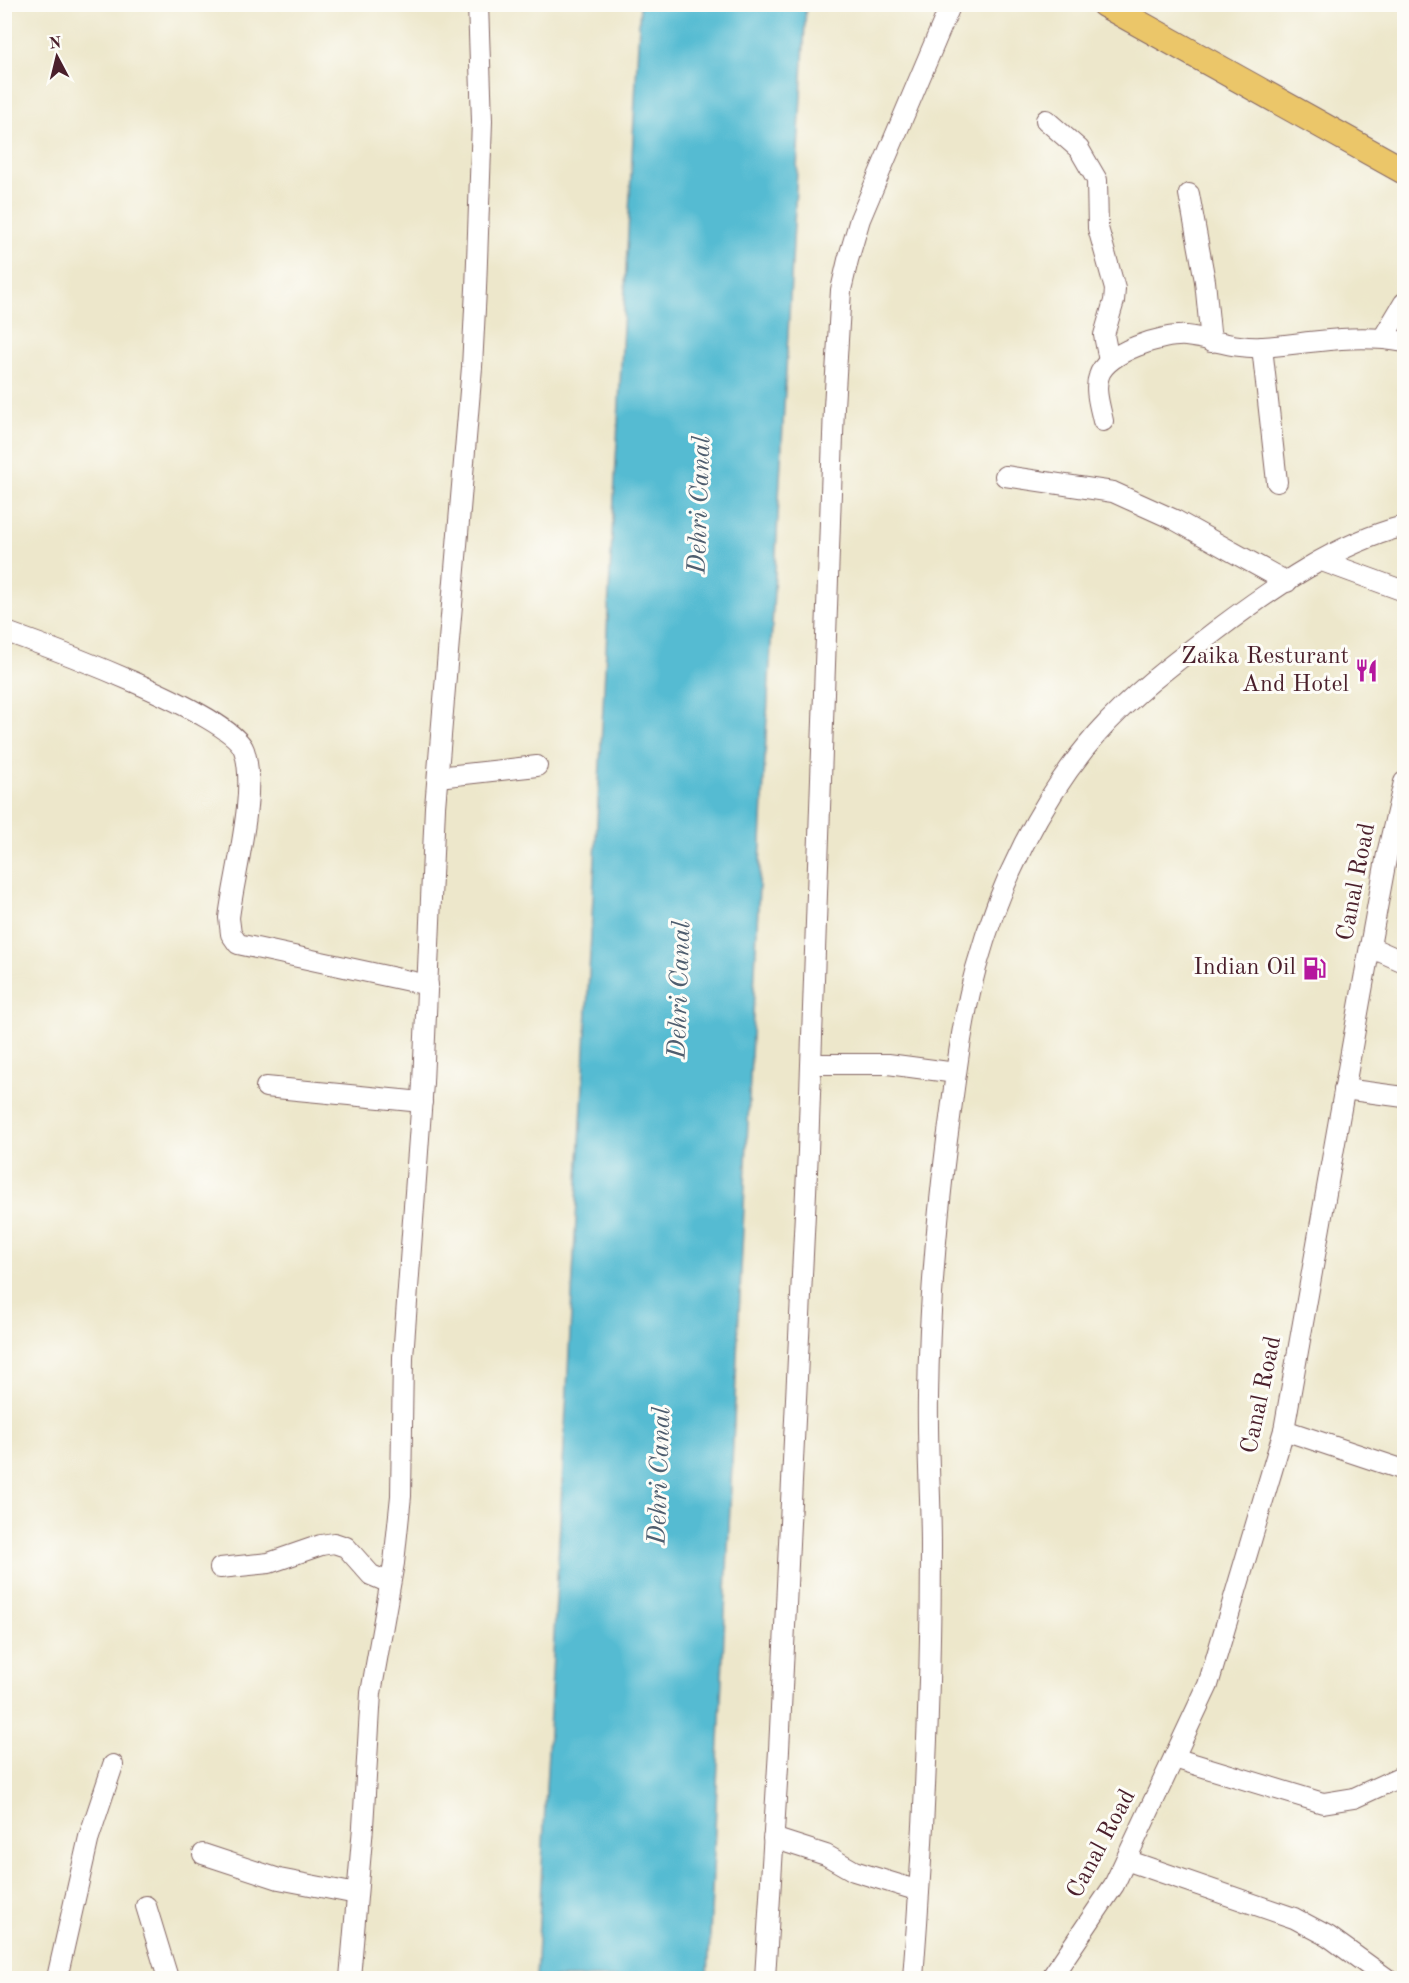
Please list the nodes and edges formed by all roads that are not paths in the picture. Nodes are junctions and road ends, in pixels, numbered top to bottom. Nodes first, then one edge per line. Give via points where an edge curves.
1 (478, 4) edge
2 (951, 4) edge
3 (1104, 4) edge
4 (1046, 120) dead end
5 (1404, 171) edge
6 (1188, 194) dead end
7 (1404, 303) edge
8 (1383, 338) junction
9 (1211, 342) junction
10 (1404, 342) edge
11 (1262, 347) junction
12 (1109, 360) junction
13 (1103, 421) dead end
14 (1005, 476) dead end
15 (1277, 482) dead end
16 (1404, 526) edge
17 (1322, 561) junction
18 (1287, 582) junction
19 (1404, 591) edge
20 (4, 631) edge
21 (537, 766) dead end
22 (438, 777) junction
23 (1404, 782) edge
24 (1398, 836) edge
25 (1370, 947) junction
26 (1404, 962) edge
27 (428, 986) junction
28 (812, 1064) junction
29 (956, 1073) junction
30 (266, 1087) dead end
31 (1344, 1089) junction
32 (1404, 1097) edge
33 (422, 1102) junction
34 (1284, 1430) junction
35 (1404, 1470) edge
36 (220, 1568) dead end
37 (390, 1583) junction
38 (1174, 1758) junction
39 (113, 1765) dead end
40 (1404, 1774) edge
41 (773, 1838) junction
42 (203, 1854) dead end
43 (1126, 1860) junction
44 (919, 1891) junction
45 (357, 1894) junction
46 (146, 1906) dead end
47 (57, 1978) edge
48 (168, 1978) edge
49 (350, 1978) edge
50 (765, 1978) edge
51 (913, 1978) edge
52 (1051, 1978) edge
53 (1386, 1978) edge

1 - 22 street via 482,159 472,367
2 - 28 street via 860,219 841,290
3 - 5 main road
4 - 12 street via 1079,149 1097,180 1098,228 1115,289 1104,335
6 - 9 street via 1205,281
7 - 8 street
8 - 10 street
8 - 11 street
9 - 11 street
9 - 12 street via 1186,336 1167,337
11 - 15 street
12 - 13 street via 1097,379
14 - 18 street via 1113,492 1175,520
16 - 17 street via 1348,546
17 - 18 street
17 - 19 street
18 - 29 street via 1238,614 1143,688 1097,734 1058,787 1006,883 976,966
20 - 27 street via 90,663 162,696 213,722 244,748 248,786 229,918 231,934 238,944
21 - 22 street
22 - 27 street
23 - 24 street, Canal Road
24 - 25 street, Canal Road
25 - 26 street
25 - 31 street, Canal Road
27 - 33 street
28 - 29 street via 888,1064
28 - 41 street
29 - 44 street via 934,1254 930,1325 931,1621
30 - 33 street
31 - 32 street
31 - 34 street, Canal Road
33 - 37 street via 403,1357 401,1496
34 - 35 street
34 - 38 street, Canal Road via 1208,1685
36 - 37 street via 269,1563 334,1543 346,1547 372,1575
37 - 45 street via 371,1693
38 - 40 street via 1323,1803 1354,1798
38 - 43 street, Canal Road
39 - 47 street via 89,1837
41 - 44 street via 826,1855 854,1871
41 - 50 street
42 - 45 street via 279,1879
43 - 52 street, Canal Road via 1114,1885
43 - 53 street via 1294,1918 1328,1936
44 - 51 street
45 - 49 street
46 - 48 street

